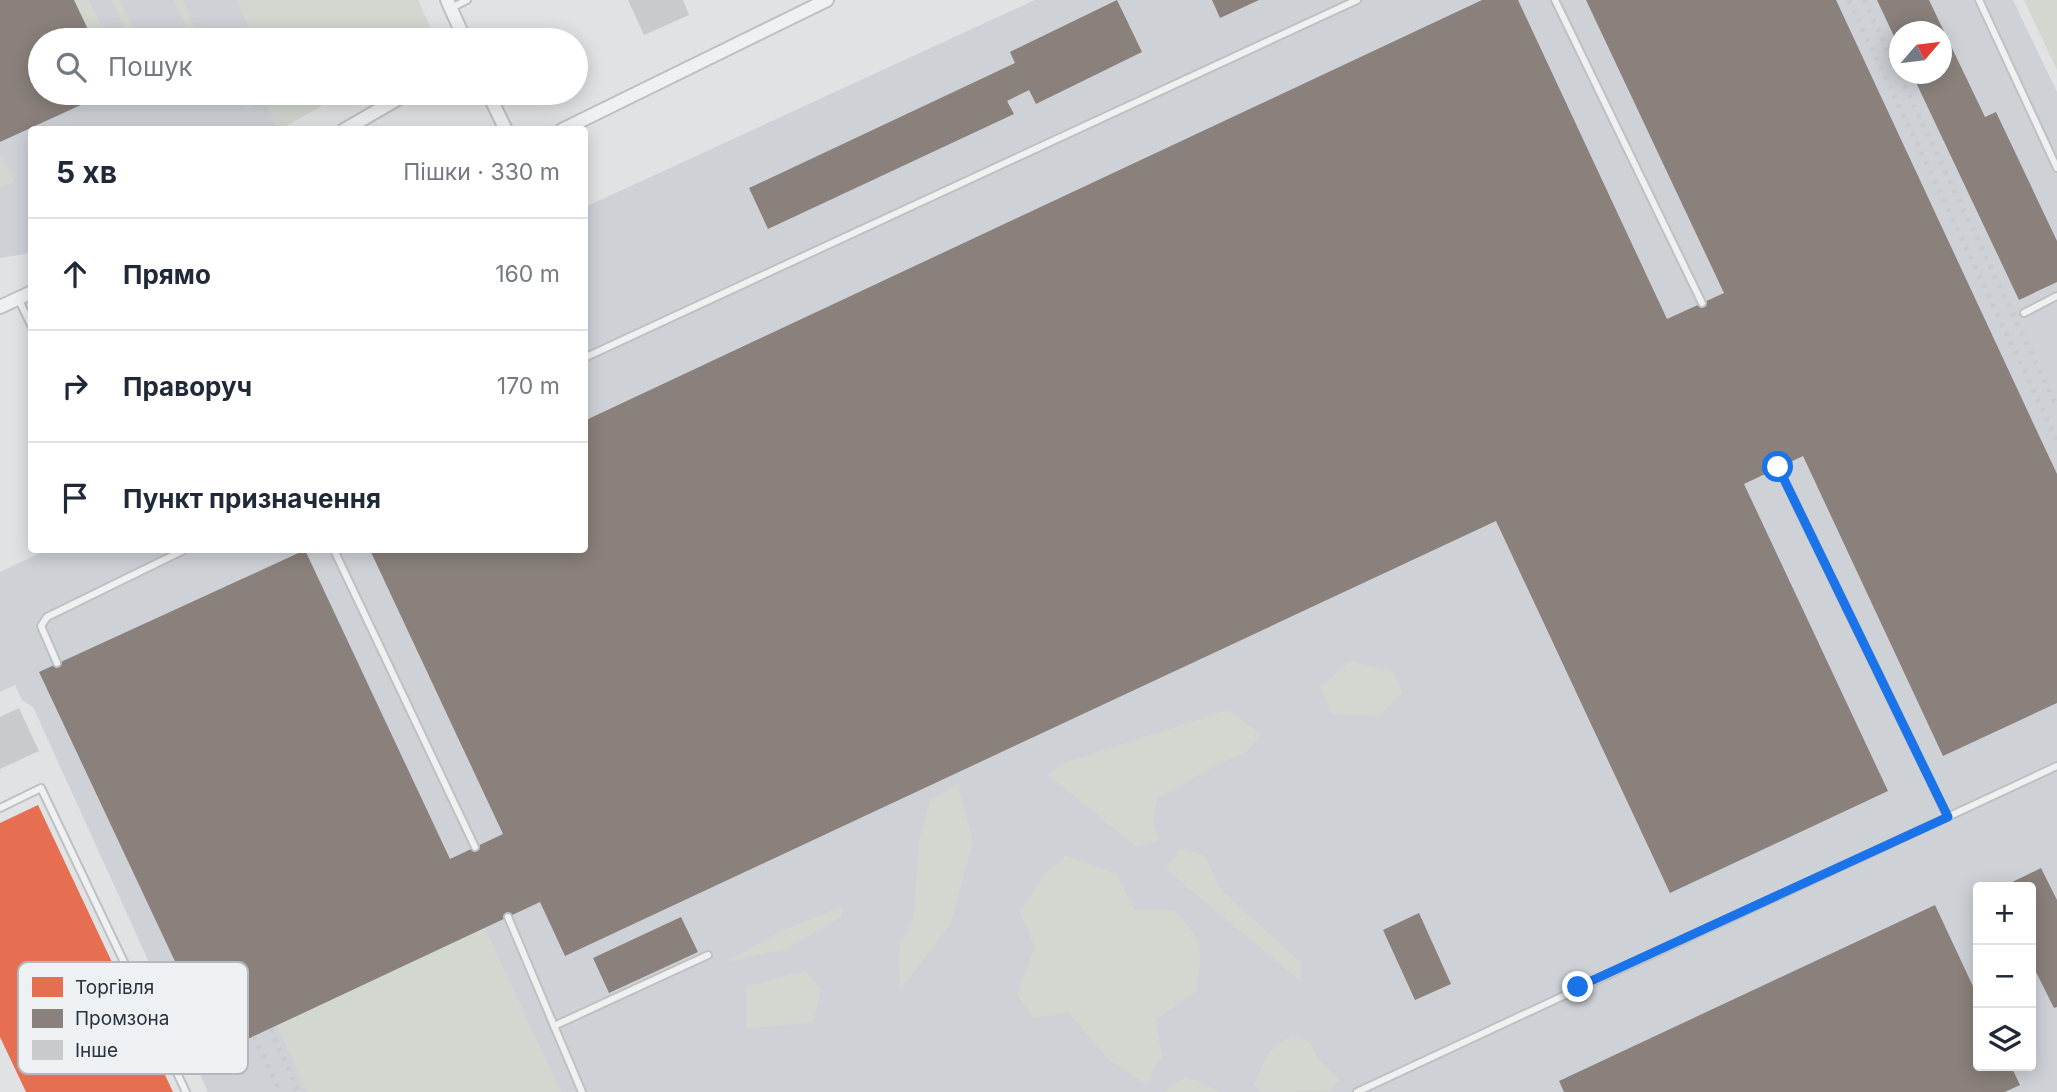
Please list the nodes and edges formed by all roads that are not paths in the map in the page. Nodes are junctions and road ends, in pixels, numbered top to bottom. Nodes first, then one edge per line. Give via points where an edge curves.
1 (467, 0) edge
2 (827, 0) edge
3 (1357, 0) edge
4 (1555, 0) edge
5 (1979, 0) edge
6 (449, 4) edge
7 (460, 28) edge
8 (387, 105) edge
9 (494, 105) edge
10 (351, 126) edge
11 (504, 126) edge
12 (570, 126) edge
13 (2057, 168) edge
14 (28, 294) edge
15 (2057, 296) edge
16 (18, 298) junction
17 (1702, 303) dead end
18 (0, 307) edge
19 (2024, 313) dead end
20 (28, 319) edge
21 (588, 356) edge
22 (1778, 467) dead end
23 (178, 553) edge
24 (335, 553) edge
25 (57, 663) dead end
26 (2057, 766) edge
27 (0, 808) edge
28 (1948, 817) junction
29 (475, 848) dead end
30 (508, 917) dead end
31 (708, 955) dead end
32 (124, 962) edge
33 (554, 1026) junction
34 (177, 1074) edge
35 (186, 1092) edge
36 (582, 1092) edge
37 (1357, 1092) edge

1 - 6 lane
2 - 12 street
3 - 21 lane
4 - 17 lane
5 - 13 lane
6 - 7 street
8 - 10 street
9 - 11 street
14 - 16 street
15 - 19 lane
16 - 18 street
16 - 20 lane
22 - 28 lane
23 - 25 lane via 47,617 41,626
24 - 29 lane
26 - 28 lane
27 - 32 lane via 41,788
28 - 37 lane
30 - 33 lane
31 - 33 lane
33 - 36 lane
34 - 35 lane

